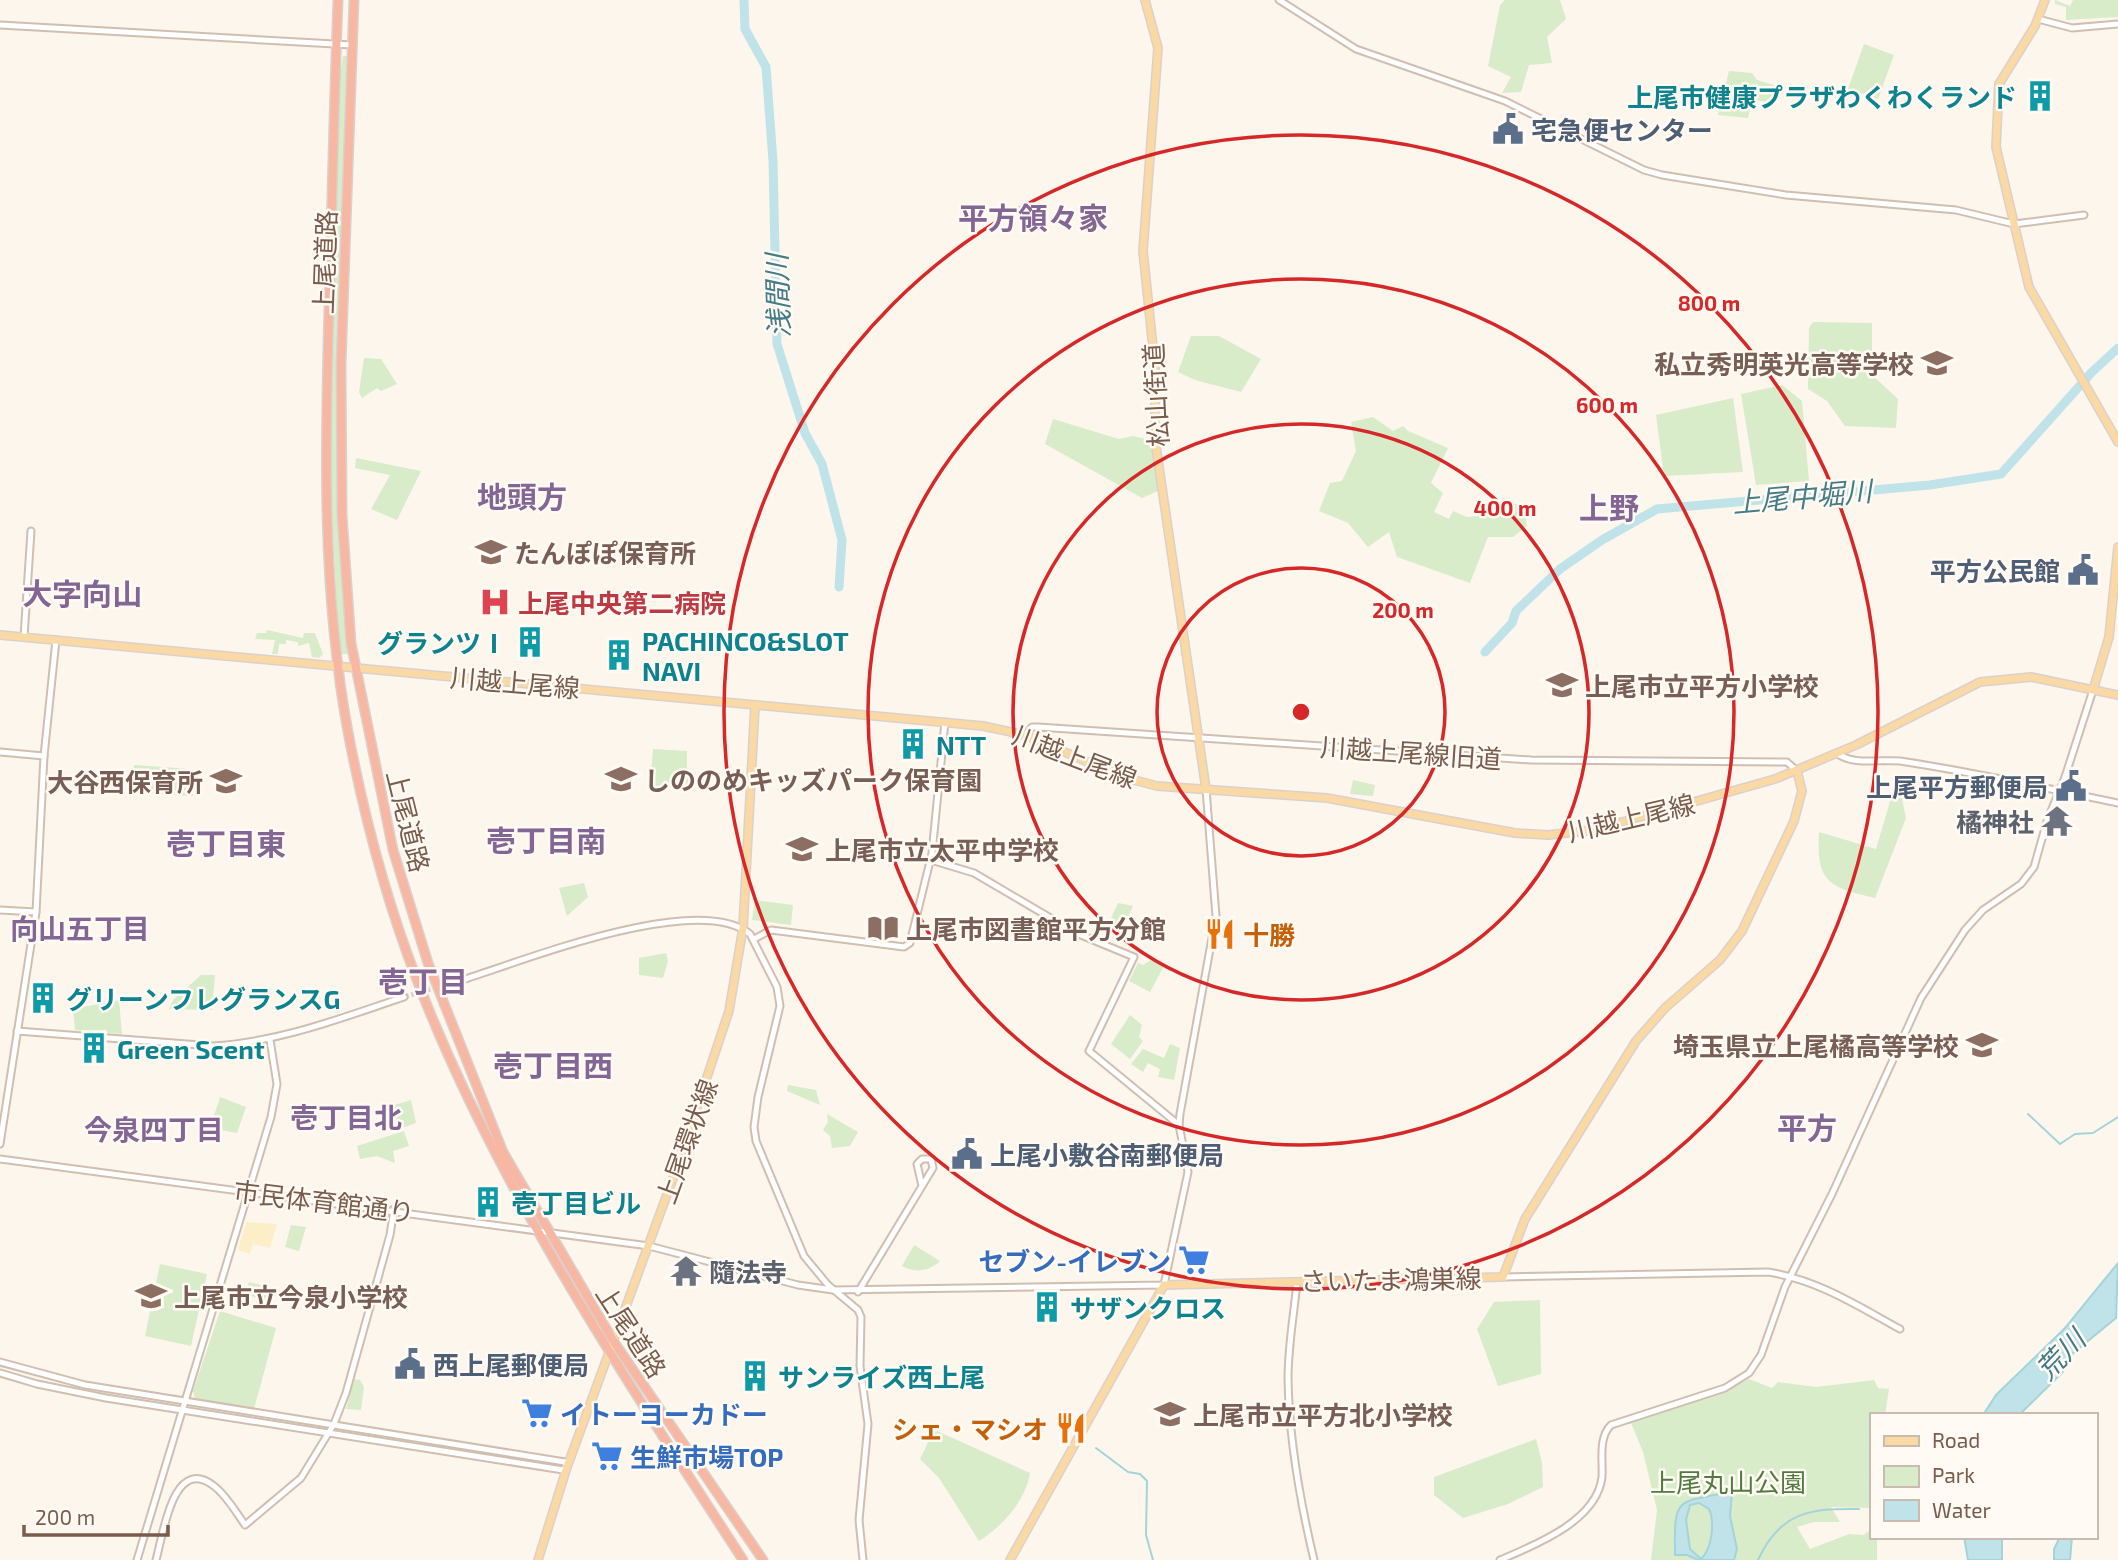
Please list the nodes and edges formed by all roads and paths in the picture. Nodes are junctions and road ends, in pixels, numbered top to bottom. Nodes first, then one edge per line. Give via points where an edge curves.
1 (338, 0) edge
2 (354, 0) edge
3 (1145, 0) edge
4 (1279, 0) edge
5 (2045, 0) edge
6 (2038, 19) junction
7 (0, 24) edge
8 (2118, 24) edge
9 (336, 44) junction
10 (352, 45) junction
11 (2084, 215) dead end
12 (2014, 224) junction
13 (2118, 442) edge
14 (31, 531) dead end
15 (2118, 547) edge
16 (0, 635) edge
17 (24, 638) junction
18 (56, 640) junction
19 (339, 666) junction
20 (357, 667) junction
21 (2093, 690) junction
22 (2118, 695) edge
23 (755, 705) junction
24 (945, 722) junction
25 (1026, 735) junction
26 (1200, 737) junction
27 (0, 752) edge
28 (1837, 753) junction
29 (44, 756) junction
30 (1797, 771) junction
31 (1206, 789) junction
32 (2058, 790) junction
33 (2118, 803) edge
34 (931, 860) junction
35 (0, 910) edge
36 (36, 912) junction
37 (743, 928) junction
38 (754, 939) junction
39 (462, 980) tunnel mouth
40 (404, 997) tunnel mouth
41 (17, 1031) junction
42 (270, 1040) junction
43 (1179, 1125) junction
44 (0, 1144) edge
45 (0, 1158) edge
46 (922, 1186) junction
47 (249, 1191) junction
48 (394, 1209) junction
49 (538, 1230) junction
50 (548, 1232) junction
51 (649, 1246) junction
52 (1791, 1275) junction
53 (1503, 1277) junction
54 (1297, 1282) junction
55 (1164, 1285) junction
56 (833, 1290) junction
57 (858, 1292) junction
58 (1900, 1329) dead end
59 (614, 1342) junction
60 (611, 1352) junction
61 (0, 1362) edge
62 (0, 1373) edge
63 (186, 1401) junction
64 (184, 1411) junction
65 (334, 1424) junction
66 (329, 1433) junction
67 (567, 1467) junction
68 (137, 1560) edge
69 (156, 1560) edge
70 (538, 1560) edge
71 (743, 1560) edge
72 (763, 1560) edge
73 (863, 1560) edge
74 (1010, 1560) edge
75 (1314, 1560) edge
76 (1500, 1560) edge

1 - 9 highway, 上尾道路
2 - 10 highway, 上尾道路
3 - 26 main road, 松山街道 via 1158,48 1143,251 1155,367 1155,440
4 - 12 street via 1356,49 1505,101 1653,173 1774,194 1956,210
5 - 6 main road
6 - 8 street via 2072,28
6 - 12 main road via 2006,69 1996,96 1996,147
7 - 9 street
9 - 10 street
9 - 19 highway, 上尾道路 via 326,461
10 - 20 highway, 上尾道路 via 341,461 349,618
11 - 12 street
12 - 13 main road via 2029,287
14 - 17 street
15 - 21 main road via 2109,637
16 - 17 main road, 川越上尾線
17 - 18 main road, 川越上尾線
18 - 19 main road, 川越上尾線
18 - 29 street
19 - 20 main road, 川越上尾線
19 - 49 highway, 上尾道路 via 365,810 412,968 473,1110
20 - 23 main road, 川越上尾線
20 - 50 highway, 上尾道路 via 393,850 428,963 494,1134
21 - 22 main road, 川越上尾線
21 - 28 main road, 川越上尾線 via 2031,677 1980,682
21 - 32 street
23 - 24 main road, 川越上尾線
23 - 37 main road, 上尾環状線
24 - 25 main road, 川越上尾線
24 - 34 street
25 - 26 street, 川越上尾線旧道 via 1038,727
25 - 31 main road, 川越上尾線 via 1134,780
26 - 30 street, 川越上尾線旧道 via 1531,760 1787,762
26 - 31 main road, 松山街道
27 - 29 street
28 - 30 main road, 川越上尾線
28 - 32 street via 1848,760 1892,760
29 - 36 street
30 - 31 main road, 川越上尾線 via 1607,827 1548,835 1327,798
30 - 53 main road, さいたま鴻巣線 via 1802,791 1794,821 1742,931 1720,960 1665,1008 1636,1041 1525,1219
31 - 43 street via 1216,916
32 - 33 street
32 - 52 street via 2030,875 1983,910 1965,930 1911,1016
34 - 38 street via 907,946 771,930
34 - 43 street via 976,874 1076,933 1134,957 1089,1051
35 - 36 street
36 - 41 street
37 - 38 street
37 - 39 street via 692,919 666,921
37 - 51 main road, 上尾環状線 via 729,1012
38 - 56 street via 777,987 780,1006 754,1116 757,1141 804,1256
40 - 42 street
41 - 42 street via 213,1046
41 - 44 street
42 - 47 street via 276,1098
43 - 55 street via 1188,1172
45 - 47 street, 市民体育館通り
46 - 46 street via 917,1164 931,1159 935,1164
46 - 57 street
47 - 48 street, 市民体育館通り
47 - 63 street
48 - 49 street, 市民体育館通り
48 - 65 street via 372,1301
49 - 50 street, 市民体育館通り
49 - 60 highway, 上尾道路
50 - 51 street, 市民体育館通り
50 - 59 highway, 上尾道路
51 - 56 street, 市民体育館通り
51 - 59 main road, 上尾環状線
52 - 53 street via 1742,1271
52 - 58 street via 1828,1289
52 - 76 street via 1761,1355 1749,1374 1726,1388 1611,1425 1603,1436 1601,1480 1593,1502 1553,1537
53 - 54 main road, さいたま鴻巣線
54 - 55 main road, さいたま鴻巣線
54 - 75 street via 1288,1368 1290,1408 1301,1504
55 - 57 street, 市民体育館通り
55 - 74 main road
56 - 57 street, 市民体育館通り
56 - 73 street via 861,1317 860,1366 868,1424 859,1520
59 - 60 main road, 上尾環状線
59 - 72 highway, 上尾道路
60 - 67 main road, 上尾環状線
60 - 71 highway, 上尾道路
61 - 63 street via 85,1385
62 - 64 street via 82,1394
63 - 64 street
63 - 65 street
64 - 66 street
64 - 68 street
65 - 66 street
65 - 67 street via 565,1462
66 - 67 street via 563,1470
66 - 69 street via 301,1478 245,1525 208,1482 192,1478 180,1485
67 - 70 main road, 上尾環状線

